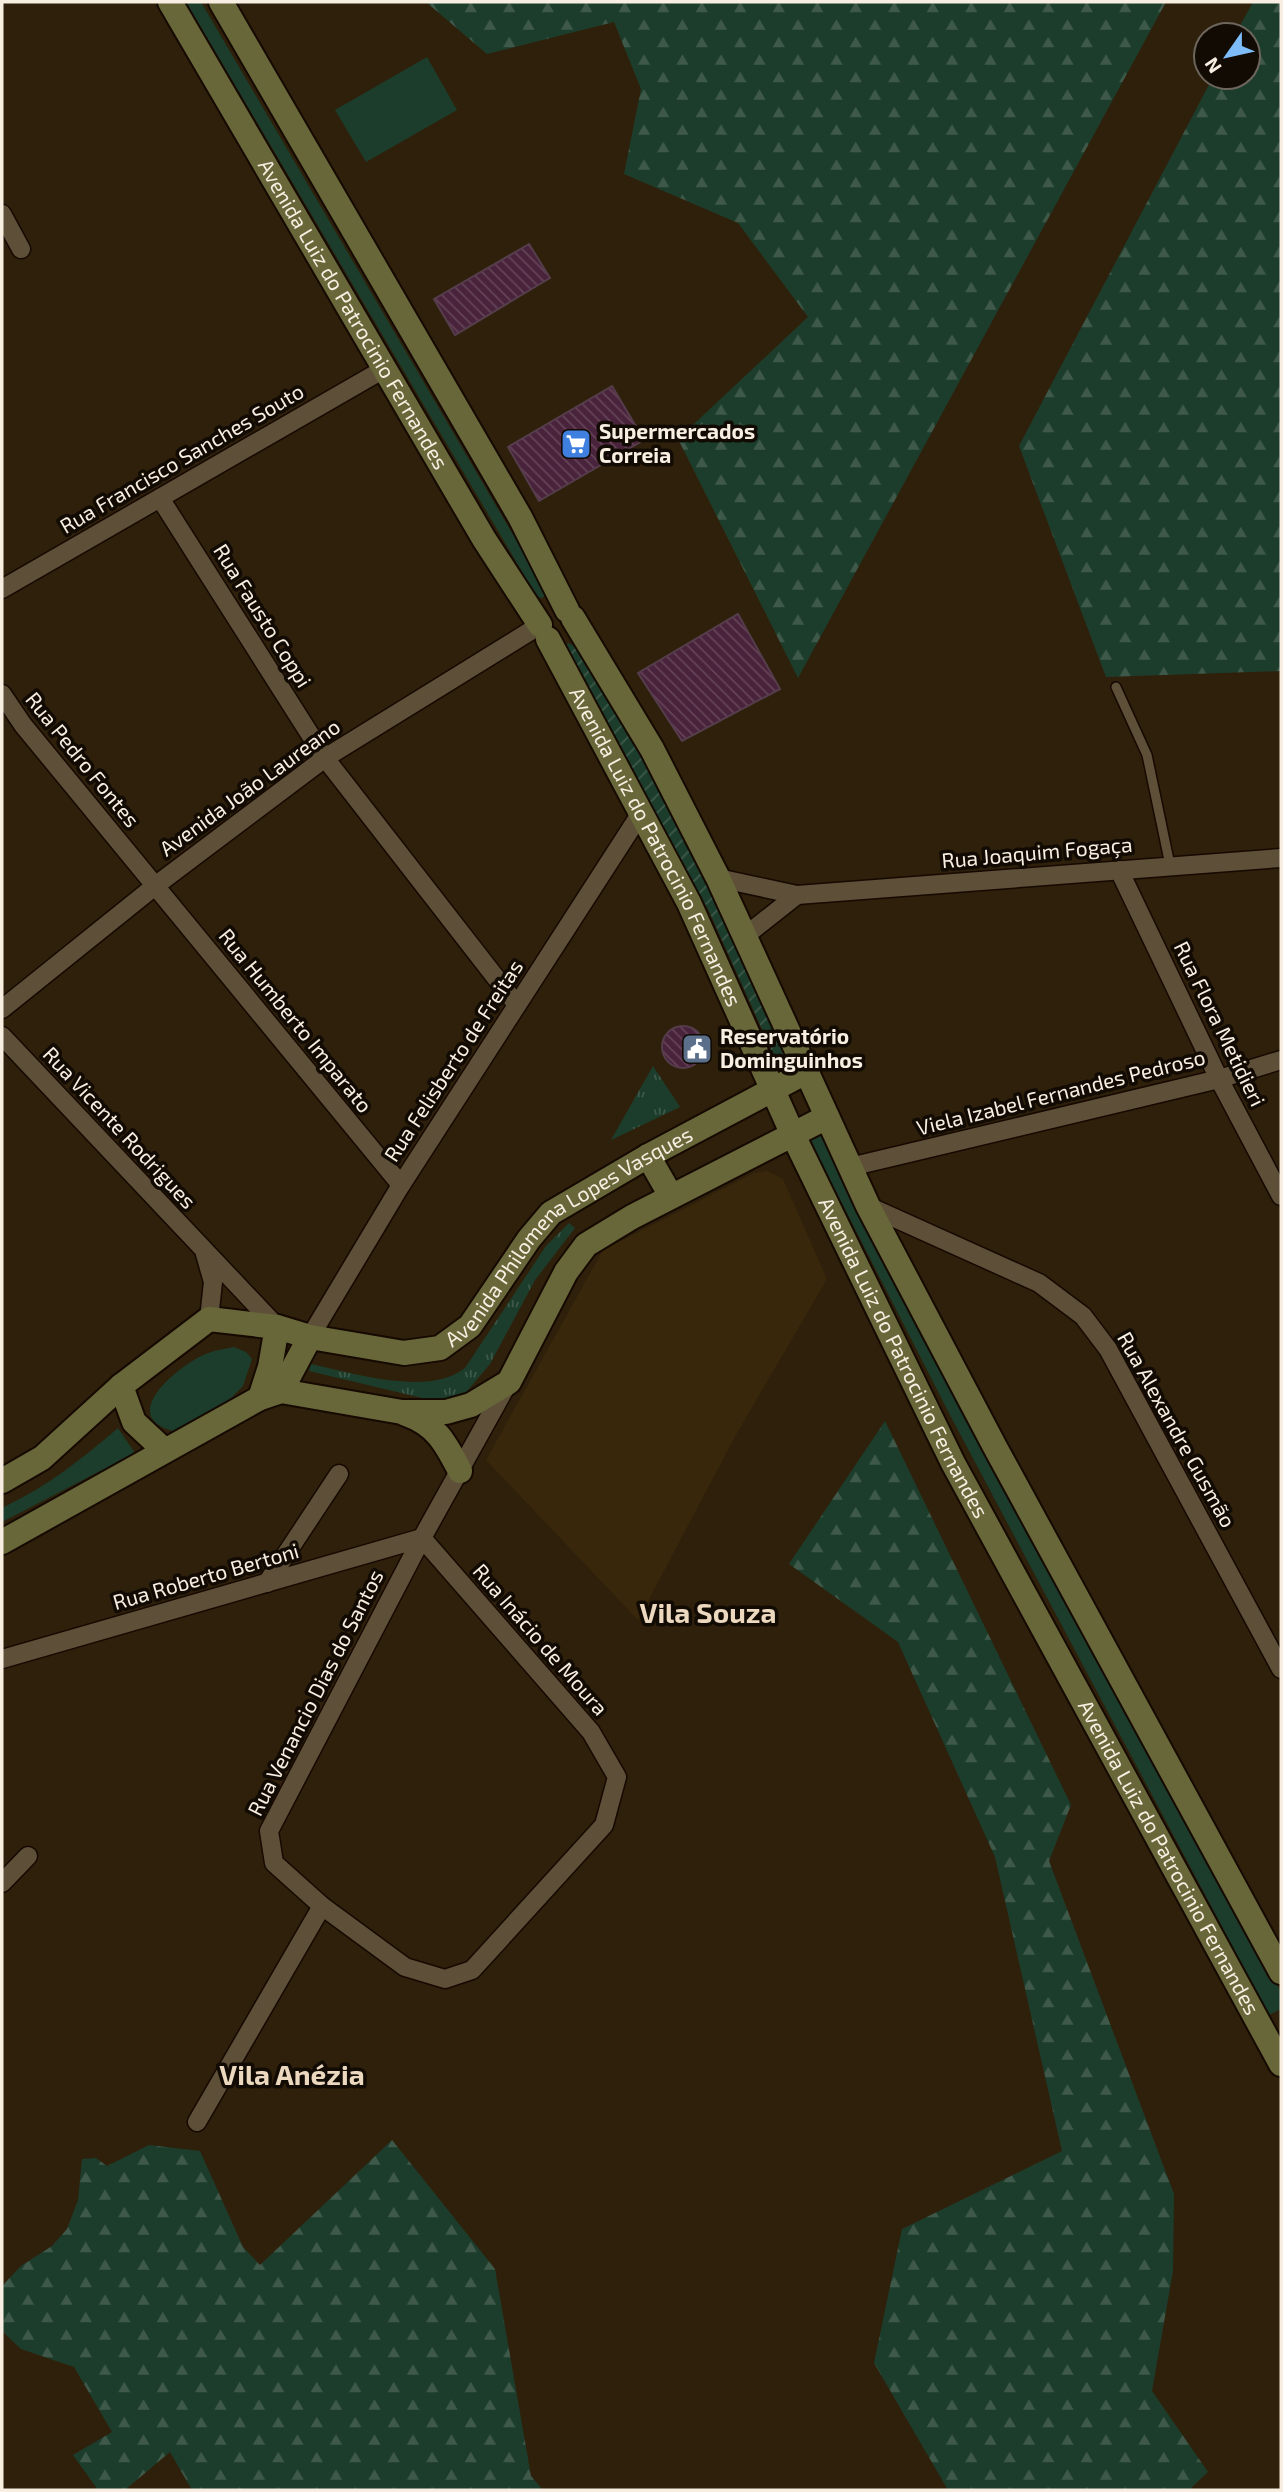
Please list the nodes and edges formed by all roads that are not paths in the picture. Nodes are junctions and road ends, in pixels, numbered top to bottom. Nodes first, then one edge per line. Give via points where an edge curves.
1 (170, 2) edge
2 (221, 2) edge
3 (2, 214) edge
4 (21, 249) dead end
5 (384, 369) junction
6 (160, 498) junction
7 (2, 589) edge
8 (570, 614) junction
9 (544, 632) junction
10 (1116, 687) dead end
11 (3, 701) edge
12 (325, 758) junction
13 (641, 813) junction
14 (1281, 858) edge
15 (1170, 865) junction
16 (1119, 870) junction
17 (718, 878) junction
18 (155, 886) junction
19 (797, 895) junction
20 (745, 936) junction
21 (517, 1005) junction
22 (2, 1009) edge
23 (2, 1036) edge
24 (1281, 1060) edge
25 (806, 1072) junction
26 (1219, 1079) junction
27 (773, 1089) junction
28 (827, 1117) junction
29 (793, 1135) junction
30 (648, 1156) junction
31 (850, 1167) junction
32 (401, 1185) junction
33 (671, 1196) junction
34 (1281, 1196) edge
35 (868, 1206) junction
36 (204, 1251) junction
37 (209, 1319) junction
38 (277, 1327) junction
39 (310, 1337) junction
40 (509, 1382) junction
41 (121, 1386) junction
42 (271, 1394) junction
43 (402, 1412) junction
44 (164, 1450) junction
45 (460, 1471) junction
46 (340, 1474) dead end
47 (2, 1481) edge
48 (422, 1538) junction
49 (2, 1542) edge
50 (267, 1583) junction
51 (2, 1659) edge
52 (1281, 1670) edge
53 (617, 1777) joint
54 (29, 1856) dead end
55 (2, 1883) edge
56 (323, 1906) junction
57 (1281, 1972) edge
58 (1274, 2034) edge
59 (1281, 2064) edge
60 (197, 2122) dead end

1 - 5 main road, Avenida Luiz do Patrocinio Fernandes
2 - 8 main road, Avenida Luiz do Patrocinio Fernandes via 520,517
3 - 4 street
5 - 6 street, Rua Francisco Sanches Souto
5 - 9 main road, Avenida Luiz do Patrocinio Fernandes
6 - 7 street, Rua Francisco Sanches Souto
6 - 12 street, Rua Fausto Coppi
8 - 9 main road via 574,625 570,636 559,641
8 - 17 main road, Avenida Luiz do Patrocinio Fernandes via 652,749
9 - 12 street, Avenida João Laureano
9 - 13 main road, Avenida Luiz do Patrocinio Fernandes
10 - 15 lane via 1147,755
11 - 18 street, Rua Pedro Fontes
12 - 18 street, Avenida João Laureano
12 - 21 street, Rua Fausto Coppi
13 - 21 street, Rua Felisberto de Freitas
13 - 27 main road, Avenida Luiz do Patrocinio Fernandes via 689,903
14 - 15 street, Rua Joaquim Fogaça
15 - 16 street, Rua Joaquim Fogaça
16 - 19 street, Rua Joaquim Fogaça
16 - 26 street, Rua Flora Metidieri
17 - 19 street, Rua Joaquim Fogaça
17 - 20 main road, Avenida Luiz do Patrocinio Fernandes
18 - 22 street, Avenida João Laureano
18 - 32 street, Rua Humberto Imparato
19 - 20 street
20 - 25 main road, Avenida Luiz do Patrocinio Fernandes
21 - 32 street, Rua Felisberto de Freitas
23 - 36 street, Rua Vicente Rodrigues
24 - 26 street, Viela Izabel Fernandes Pedroso
25 - 27 main road, Avenida Philomena Lopes Vasques
25 - 28 main road, Avenida Luiz do Patrocinio Fernandes
26 - 31 street, Viela Izabel Fernandes Pedroso
26 - 34 street, Rua Flora Metidieri
27 - 29 main road, Avenida Luiz do Patrocinio Fernandes
27 - 30 main road, Avenida Philomena Lopes Vasques
28 - 29 main road, Avenida Philomena Lopes Vasques
28 - 31 main road, Avenida Luiz do Patrocinio Fernandes
29 - 33 main road, Avenida Philomena Lopes Vasques
29 - 58 main road, Avenida Luiz do Patrocinio Fernandes via 953,1463
30 - 33 main road
30 - 39 main road, Avenida Philomena Lopes Vasques via 551,1213 470,1326 440,1349 404,1353
31 - 35 main road, Avenida Luiz do Patrocinio Fernandes
32 - 39 street, Rua Felisberto de Freitas
33 - 40 main road, Avenida Philomena Lopes Vasques via 586,1245 566,1272
35 - 52 street, Rua Alexandre Gusmão via 1039,1283 1083,1316 1108,1349
35 - 57 main road, Avenida Luiz do Patrocinio Fernandes
36 - 37 street, Rua Vicente Rodrigues via 213,1282
36 - 38 street, Rua Vicente Rodrigues
37 - 38 main road, Avenida Philomena Lopes Vasques
37 - 41 main road
38 - 39 main road, Avenida Philomena Lopes Vasques
38 - 42 main road
39 - 42 main road
40 - 43 main road via 471,1405 446,1412
40 - 45 street, Rua Venancio Dias do Santos
41 - 44 main road via 135,1422
41 - 47 main road via 42,1458
42 - 43 main road
42 - 44 main road
43 - 45 main road via 425,1420 442,1436
44 - 49 main road
45 - 48 street, Rua Venancio Dias do Santos
46 - 50 street
48 - 50 street, Rua Roberto Bertoni
48 - 53 street, Rua Inácio de Moura via 590,1732
48 - 56 street, Rua Venancio Dias do Santos via 269,1831 274,1863
50 - 51 street, Rua Roberto Bertoni
53 - 56 street, Rua Venancio Dias do Santos via 604,1825 472,1970 445,1979 405,1967
54 - 55 street
56 - 60 street
58 - 59 main road, Avenida Luiz do Patrocinio Fernandes

